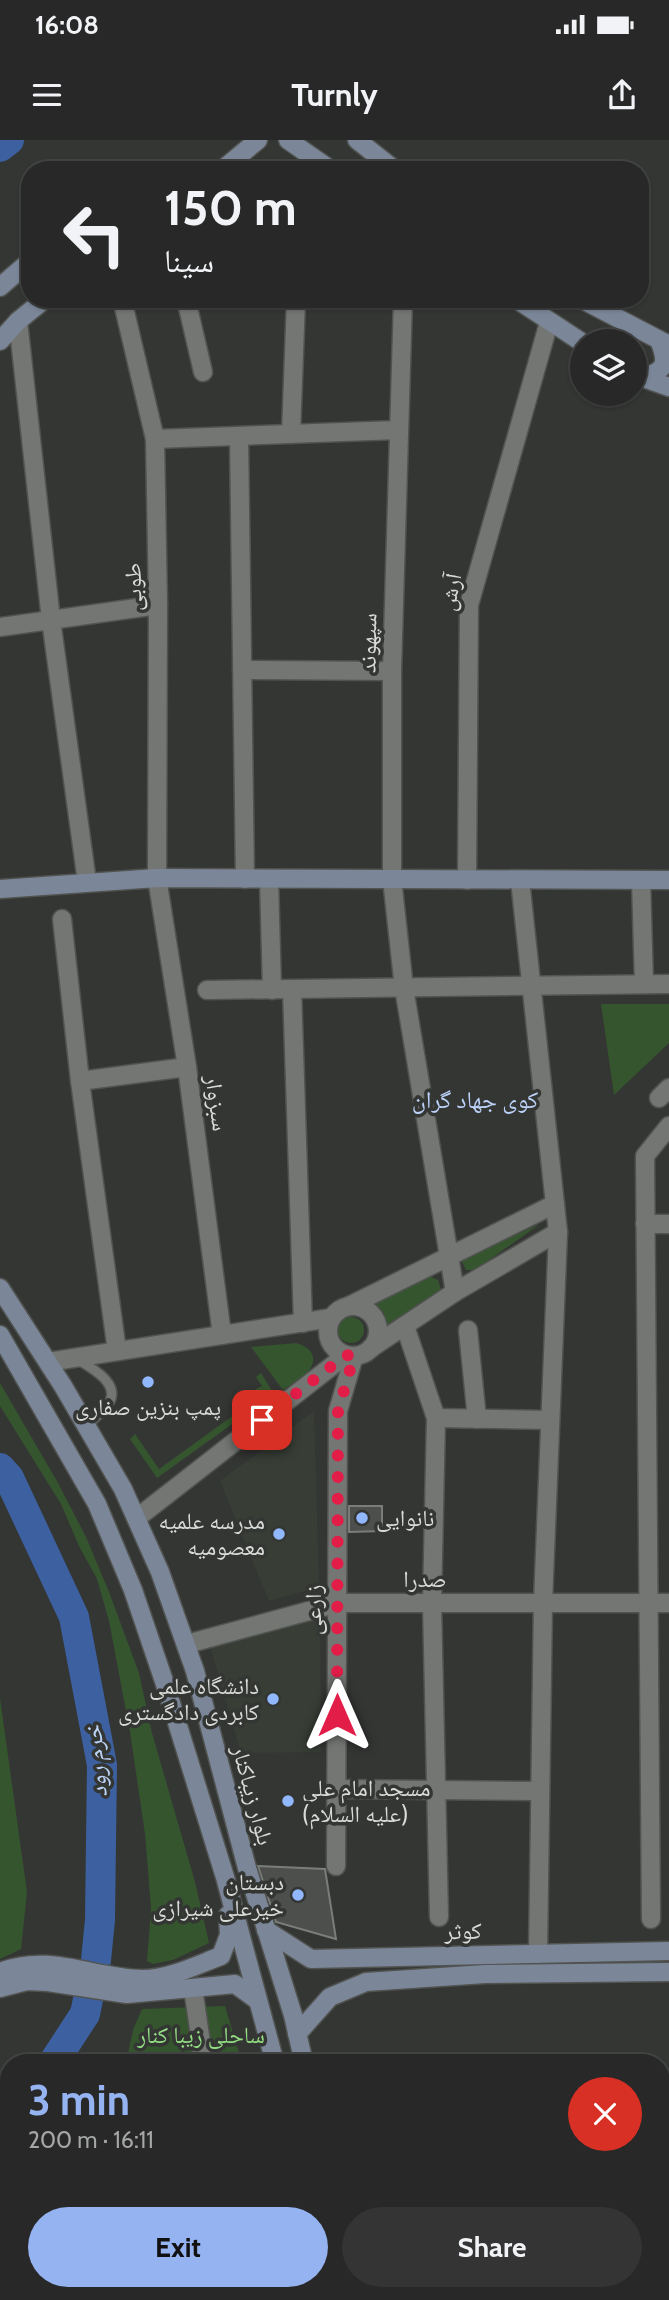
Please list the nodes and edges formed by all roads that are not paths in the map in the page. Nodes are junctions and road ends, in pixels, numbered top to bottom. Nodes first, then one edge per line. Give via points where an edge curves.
1 (258, 140) edge
2 (288, 140) edge
3 (357, 140) edge
4 (233, 161) edge
5 (318, 161) edge
6 (384, 161) edge
7 (21, 268) edge
8 (0, 286) edge
9 (34, 308) edge
10 (124, 308) edge
11 (188, 308) edge
12 (296, 308) edge
13 (403, 308) edge
14 (529, 308) edge
15 (598, 308) edge
16 (18, 321) junction
17 (549, 322) junction
18 (570, 334) edge
19 (0, 341) edge
20 (664, 343) edge
21 (203, 372) dead end
22 (647, 374) edge
23 (647, 378) edge
24 (669, 387) edge
25 (398, 430) junction
26 (291, 434) junction
27 (239, 436) junction
28 (155, 439) junction
29 (158, 605) junction
30 (51, 620) junction
31 (0, 627) edge
32 (242, 670) junction
33 (392, 671) junction
34 (157, 878) junction
35 (245, 879) junction
36 (269, 879) junction
37 (391, 880) junction
38 (467, 880) junction
39 (520, 880) junction
40 (641, 880) junction
41 (669, 880) edge
42 (87, 882) junction
43 (0, 889) edge
44 (61, 919) dead end
45 (644, 984) junction
46 (669, 984) edge
47 (531, 986) junction
48 (404, 988) junction
49 (292, 989) junction
50 (207, 990) dead end
51 (272, 990) junction
52 (187, 1067) junction
53 (80, 1081) junction
54 (669, 1126) edge
55 (555, 1204) junction
56 (645, 1224) junction
57 (669, 1224) edge
58 (558, 1233) junction
59 (450, 1258) junction
60 (0, 1288) edge
61 (455, 1292) junction
62 (349, 1306) junction
63 (331, 1318) junction
64 (303, 1323) junction
65 (405, 1326) junction
66 (468, 1330) dead end
67 (0, 1335) edge
68 (222, 1335) junction
69 (371, 1348) junction
70 (117, 1351) junction
71 (350, 1356) junction
72 (75, 1358) junction
73 (48, 1362) junction
74 (436, 1418) junction
75 (477, 1419) junction
76 (550, 1420) junction
77 (86, 1426) junction
78 (123, 1489) junction
79 (97, 1504) junction
80 (137, 1518) junction
81 (543, 1602) junction
82 (338, 1603) junction
83 (669, 1603) edge
84 (432, 1604) junction
85 (648, 1604) junction
86 (187, 1644) junction
87 (337, 1789) junction
88 (436, 1790) junction
89 (540, 1791) junction
90 (336, 1866) dead end
91 (225, 1877) junction
92 (439, 1917) dead end
93 (651, 1919) dead end
94 (266, 1930) junction
95 (669, 1951) edge
96 (626, 1952) junction
97 (538, 1954) junction
98 (365, 1957) junction
99 (0, 1972) edge
100 (626, 1972) junction
101 (669, 1972) edge
102 (51, 1973) junction
103 (366, 1982) junction
104 (130, 1986) junction
105 (0, 1988) edge
106 (193, 1988) junction
107 (257, 2000) junction
108 (297, 2034) junction
109 (203, 2054) edge
110 (272, 2054) edge
111 (302, 2054) edge

1 - 4 main road
2 - 5 main road
3 - 6 main road
7 - 8 main road
9 - 16 main road
10 - 28 street, طوبی
11 - 21 street
12 - 26 street
13 - 25 street, سپهوند
14 - 17 main road
15 - 20 main road
16 - 19 main road
16 - 30 street
17 - 18 main road
17 - 38 street, آرش via 469,605
20 - 22 main road via 662,369
23 - 24 main road
25 - 26 street
25 - 33 street, سپهوند
26 - 27 street
27 - 28 street
27 - 32 street
28 - 29 street, طوبی
29 - 30 street
29 - 34 street, طوبی
30 - 31 street
30 - 42 street
32 - 33 street
32 - 35 street
33 - 37 street, سپهوند
34 - 35 main road
34 - 42 main road
34 - 52 street, سبزوار
35 - 36 main road
36 - 37 main road
36 - 51 street
37 - 38 main road
37 - 48 street, سپهوند
38 - 39 main road
39 - 40 main road
39 - 47 street
40 - 41 main road
40 - 45 street
42 - 43 main road
44 - 53 street
45 - 46 street
45 - 47 street
47 - 48 street
47 - 55 street
48 - 49 street
48 - 59 street, سپهوند
49 - 51 street
49 - 64 street
50 - 51 street
52 - 53 street
52 - 68 street, سبزوار
53 - 70 street
54 - 56 street via 645,1156
55 - 58 street
55 - 59 street
56 - 57 street
56 - 85 street
58 - 61 street
58 - 76 street
59 - 61 street, سپهوند
59 - 62 street
60 - 73 main road, بلوار زیباکنار
61 - 65 street
62 - 63 street
62 - 69 street via 368,1311 375,1320 378,1329
63 - 64 street
63 - 71 street via 328,1336 332,1345
64 - 68 street
65 - 69 street
65 - 74 street
66 - 75 street
67 - 79 main road
68 - 70 street
69 - 71 street
70 - 72 street
71 - 80 street
71 - 82 street, زارعی via 338,1411
72 - 73 street
72 - 77 lane via 108,1381 111,1393 110,1401
73 - 77 main road, بلوار زیباکنار
74 - 75 street
74 - 84 street
75 - 76 street
76 - 81 street
77 - 78 main road, بلوار زیباکنار
78 - 79 main road
78 - 80 main road, بلوار زیباکنار
79 - 91 main road via 133,1590
80 - 86 main road, بلوار زیباکنار
81 - 84 street, صدرا
81 - 85 street, صدرا
81 - 89 street
82 - 84 street, صدرا
82 - 86 street, صدرا
82 - 87 street, زارعی
83 - 85 street, صدرا
84 - 88 street
85 - 93 street
86 - 94 main road, بلوار زیباکنار
87 - 88 street
87 - 90 street, زارعی
88 - 89 street
88 - 92 street
89 - 97 street
91 - 104 main road via 229,1935 221,1956
91 - 107 main road
94 - 98 main road, کوثر via 311,1959
94 - 108 main road, بلوار زیباکنار
95 - 96 main road, کوثر
96 - 97 main road, کوثر
96 - 100 main road
97 - 98 main road, کوثر
98 - 103 main road via 355,1970
99 - 102 main road via 31,1963
100 - 101 main road, کوثر
100 - 103 main road, کوثر
102 - 104 main road
102 - 105 main road
103 - 108 main road, کوثر via 330,1997
104 - 106 main road
106 - 107 main road via 235,1983
106 - 109 street
107 - 110 main road
108 - 111 main road, بلوار زیباکنار

